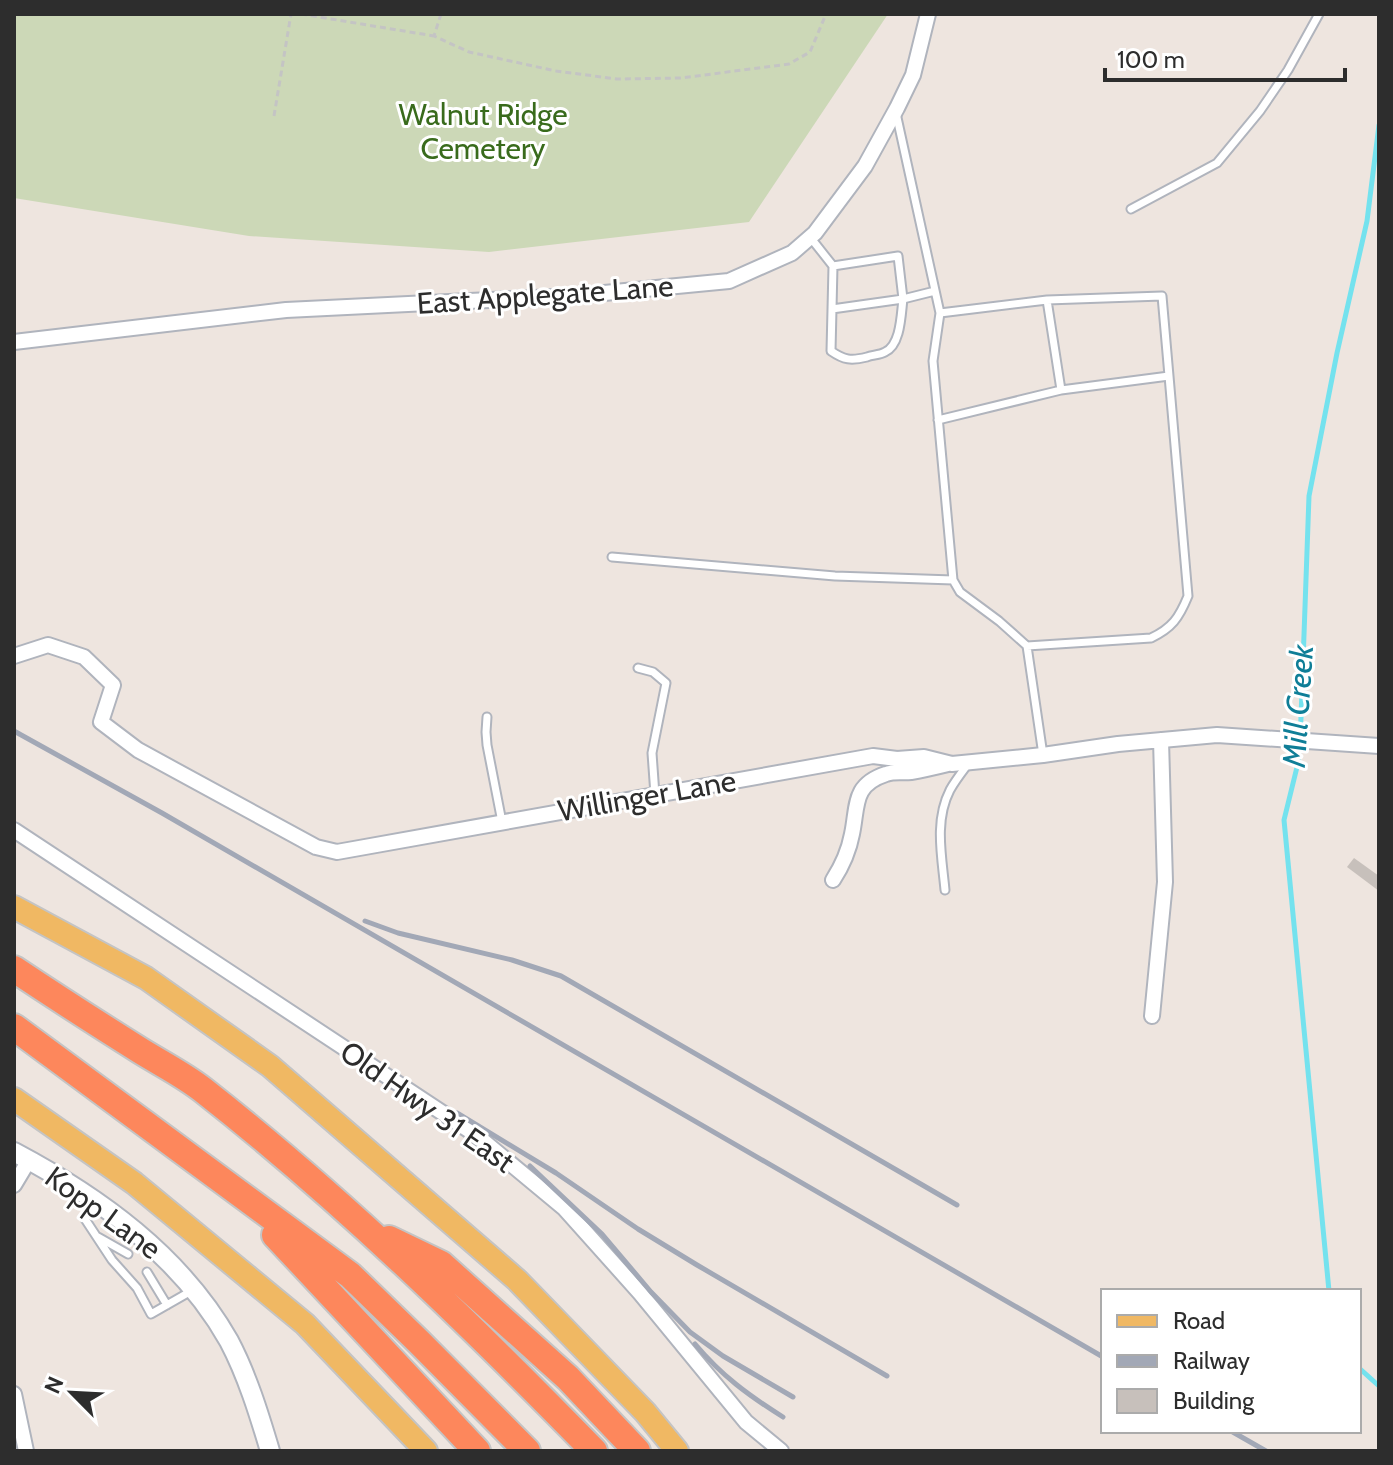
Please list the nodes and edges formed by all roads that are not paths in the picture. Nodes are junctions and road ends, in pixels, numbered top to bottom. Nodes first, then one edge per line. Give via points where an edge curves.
1 (928, 14) edge
2 (1319, 14) edge
3 (895, 111) junction
4 (1131, 209) dead end
5 (810, 237) junction
6 (833, 266) junction
7 (935, 291) junction
8 (903, 299) junction
9 (1047, 300) junction
10 (832, 309) junction
11 (940, 313) junction
12 (14, 342) edge
13 (1169, 376) junction
14 (1061, 390) junction
15 (938, 420) junction
16 (612, 557) dead end
17 (953, 580) junction
18 (1027, 646) junction
19 (14, 656) edge
20 (638, 668) dead end
21 (487, 717) dead end
22 (1161, 740) junction
23 (1379, 746) edge
24 (1043, 755) junction
25 (969, 762) junction
26 (952, 764) junction
27 (655, 795) junction
28 (502, 822) junction
29 (14, 830) edge
30 (833, 880) dead end
31 (945, 890) dead end
32 (14, 907) edge
33 (14, 969) edge
34 (1152, 1016) dead end
35 (14, 1027) edge
36 (14, 1099) edge
37 (22, 1156) edge
38 (14, 1185) edge
39 (229, 1186) junction
40 (97, 1201) junction
41 (366, 1228) junction
42 (96, 1236) junction
43 (128, 1254) dead end
44 (147, 1272) dead end
45 (193, 1290) junction
46 (167, 1305) junction
47 (14, 1394) edge
48 (26, 1451) edge
49 (270, 1451) edge
50 (426, 1451) edge
51 (477, 1451) edge
52 (527, 1451) edge
53 (594, 1451) edge
54 (637, 1451) edge
55 (677, 1451) edge
56 (781, 1451) edge

1 - 3 street, East Applegate Lane via 913,75
2 - 4 lane via 1260,111 1217,163
3 - 5 street, East Applegate Lane via 865,166
3 - 7 lane
5 - 6 lane
5 - 12 street, East Applegate Lane via 792,253 729,281 573,296 286,310
6 - 8 lane via 898,256
6 - 10 lane
7 - 8 lane
7 - 11 lane
8 - 10 lane
8 - 10 lane via 894,345 888,352 852,361 831,351
9 - 11 lane
9 - 13 lane via 1162,296
9 - 14 lane
11 - 15 lane via 933,361
13 - 14 lane
13 - 18 lane via 1188,596 1180,614 1167,631 1151,638
14 - 15 lane
15 - 17 lane
16 - 17 lane
17 - 18 lane via 960,592
18 - 24 lane
19 - 28 street, Willinger Lane via 48,645 84,657 113,685 101,722 138,750 316,847 337,852
20 - 27 lane via 666,683 652,753
21 - 28 lane
22 - 23 street, Willinger Lane via 1217,735
22 - 24 street, Willinger Lane
22 - 34 street via 1165,882
24 - 25 street, Willinger Lane
25 - 26 street, Willinger Lane
25 - 31 lane via 949,792 941,817
26 - 27 street, Willinger Lane via 924,757 873,756
26 - 30 street via 887,773 862,789 849,846
27 - 28 street, Willinger Lane
29 - 56 street, Old Hwy 31 East via 476,1135 564,1208 746,1422
32 - 55 main road via 146,978 270,1066 517,1280
33 - 41 highway via 200,1088
35 - 39 highway
36 - 50 main road via 134,1183 305,1324
37 - 38 street
37 - 40 street, Kopp Lane
39 - 51 highway
39 - 52 highway via 350,1275
40 - 42 lane via 85,1219
40 - 45 street, Kopp Lane via 172,1264
41 - 53 highway
41 - 54 highway via 441,1264 568,1378
42 - 43 lane
42 - 46 lane via 151,1314
44 - 46 lane
45 - 46 lane
45 - 49 street, Kopp Lane via 229,1342
47 - 48 street

